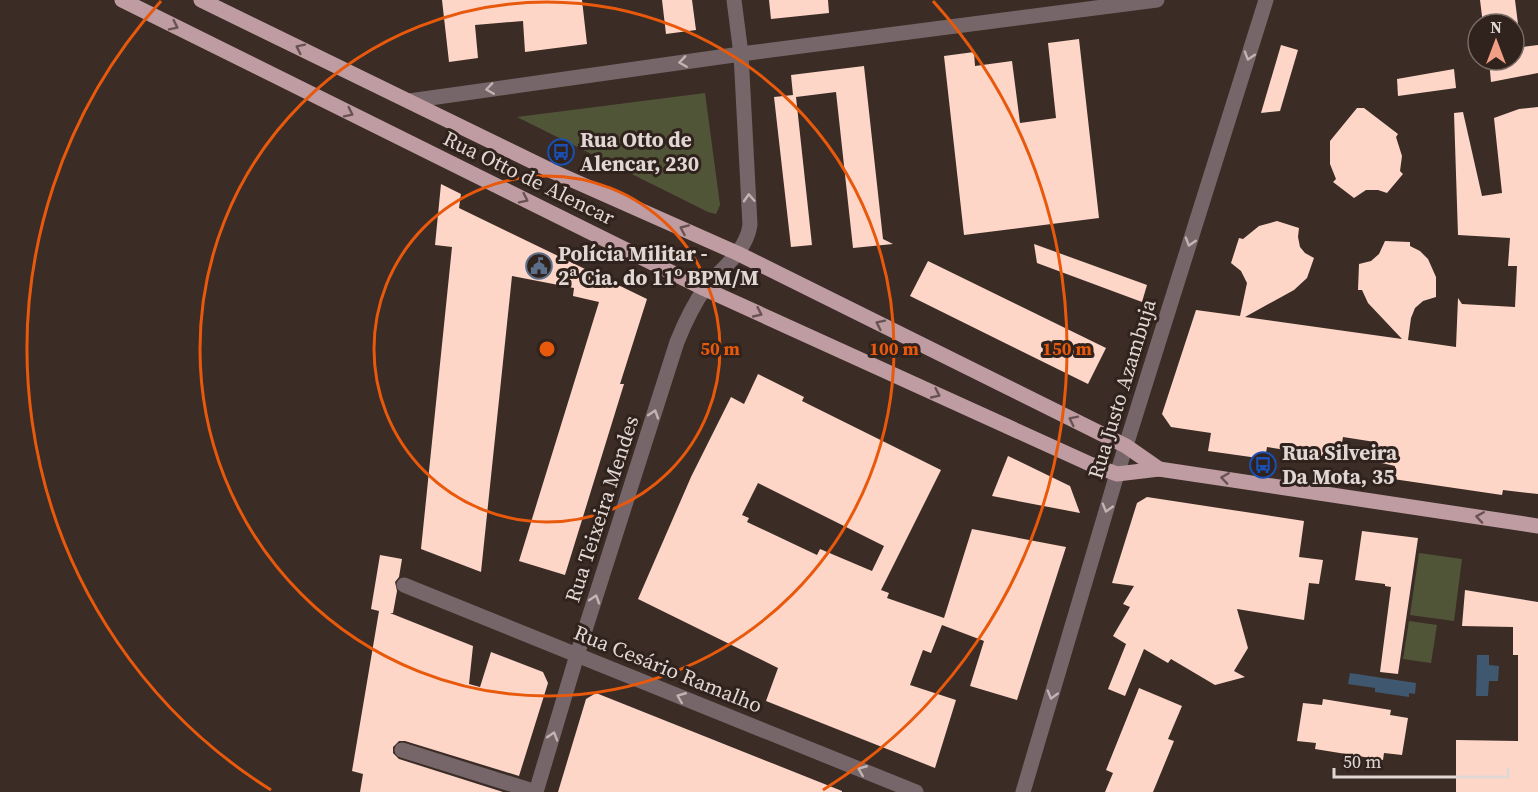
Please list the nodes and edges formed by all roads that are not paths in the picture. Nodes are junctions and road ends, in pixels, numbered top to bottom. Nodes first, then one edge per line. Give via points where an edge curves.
1 (122, 0) edge
2 (201, 0) edge
3 (734, 0) edge
4 (1157, 0) edge
5 (1266, 0) edge
6 (741, 54) junction
7 (409, 101) junction
8 (737, 253) junction
9 (705, 289) junction
10 (1126, 446) junction
11 (1159, 469) junction
12 (1117, 474) junction
13 (1538, 526) edge
14 (404, 585) dead end
15 (577, 655) junction
16 (402, 750) dead end
17 (536, 792) edge
18 (916, 792) edge
19 (1023, 792) edge

1 -> 9 main road, Rua Otto de Alencar
7 -> 2 main road, Rua Otto de Alencar
3 - 6 street, Rua Teixeira Mendes
4 - 6 street
5 -> 10 street, Rua Justo Azambuja
6 -> 7 street
8 -> 6 street, Rua Teixeira Mendes via 749,235 750,225
8 -> 7 main road, Rua Otto de Alencar via 554,172
8 - 9 street, Rua Teixeira Mendes
10 -> 8 main road, Rua Otto de Alencar
9 -> 12 main road, Rua Otto de Alencar
15 -> 9 street, Rua Teixeira Mendes via 677,342 687,316
10 - 11 main road, Rua Otto de Alencar
10 - 12 street, Rua Justo Azambuja
11 - 12 main road
13 -> 11 main road
12 -> 19 street, Rua Justo Azambuja
14 - 15 street, Rua Cesário Ramalho
17 -> 15 street, Rua Teixeira Mendes
18 -> 15 street, Rua Cesário Ramalho
16 - 17 street

